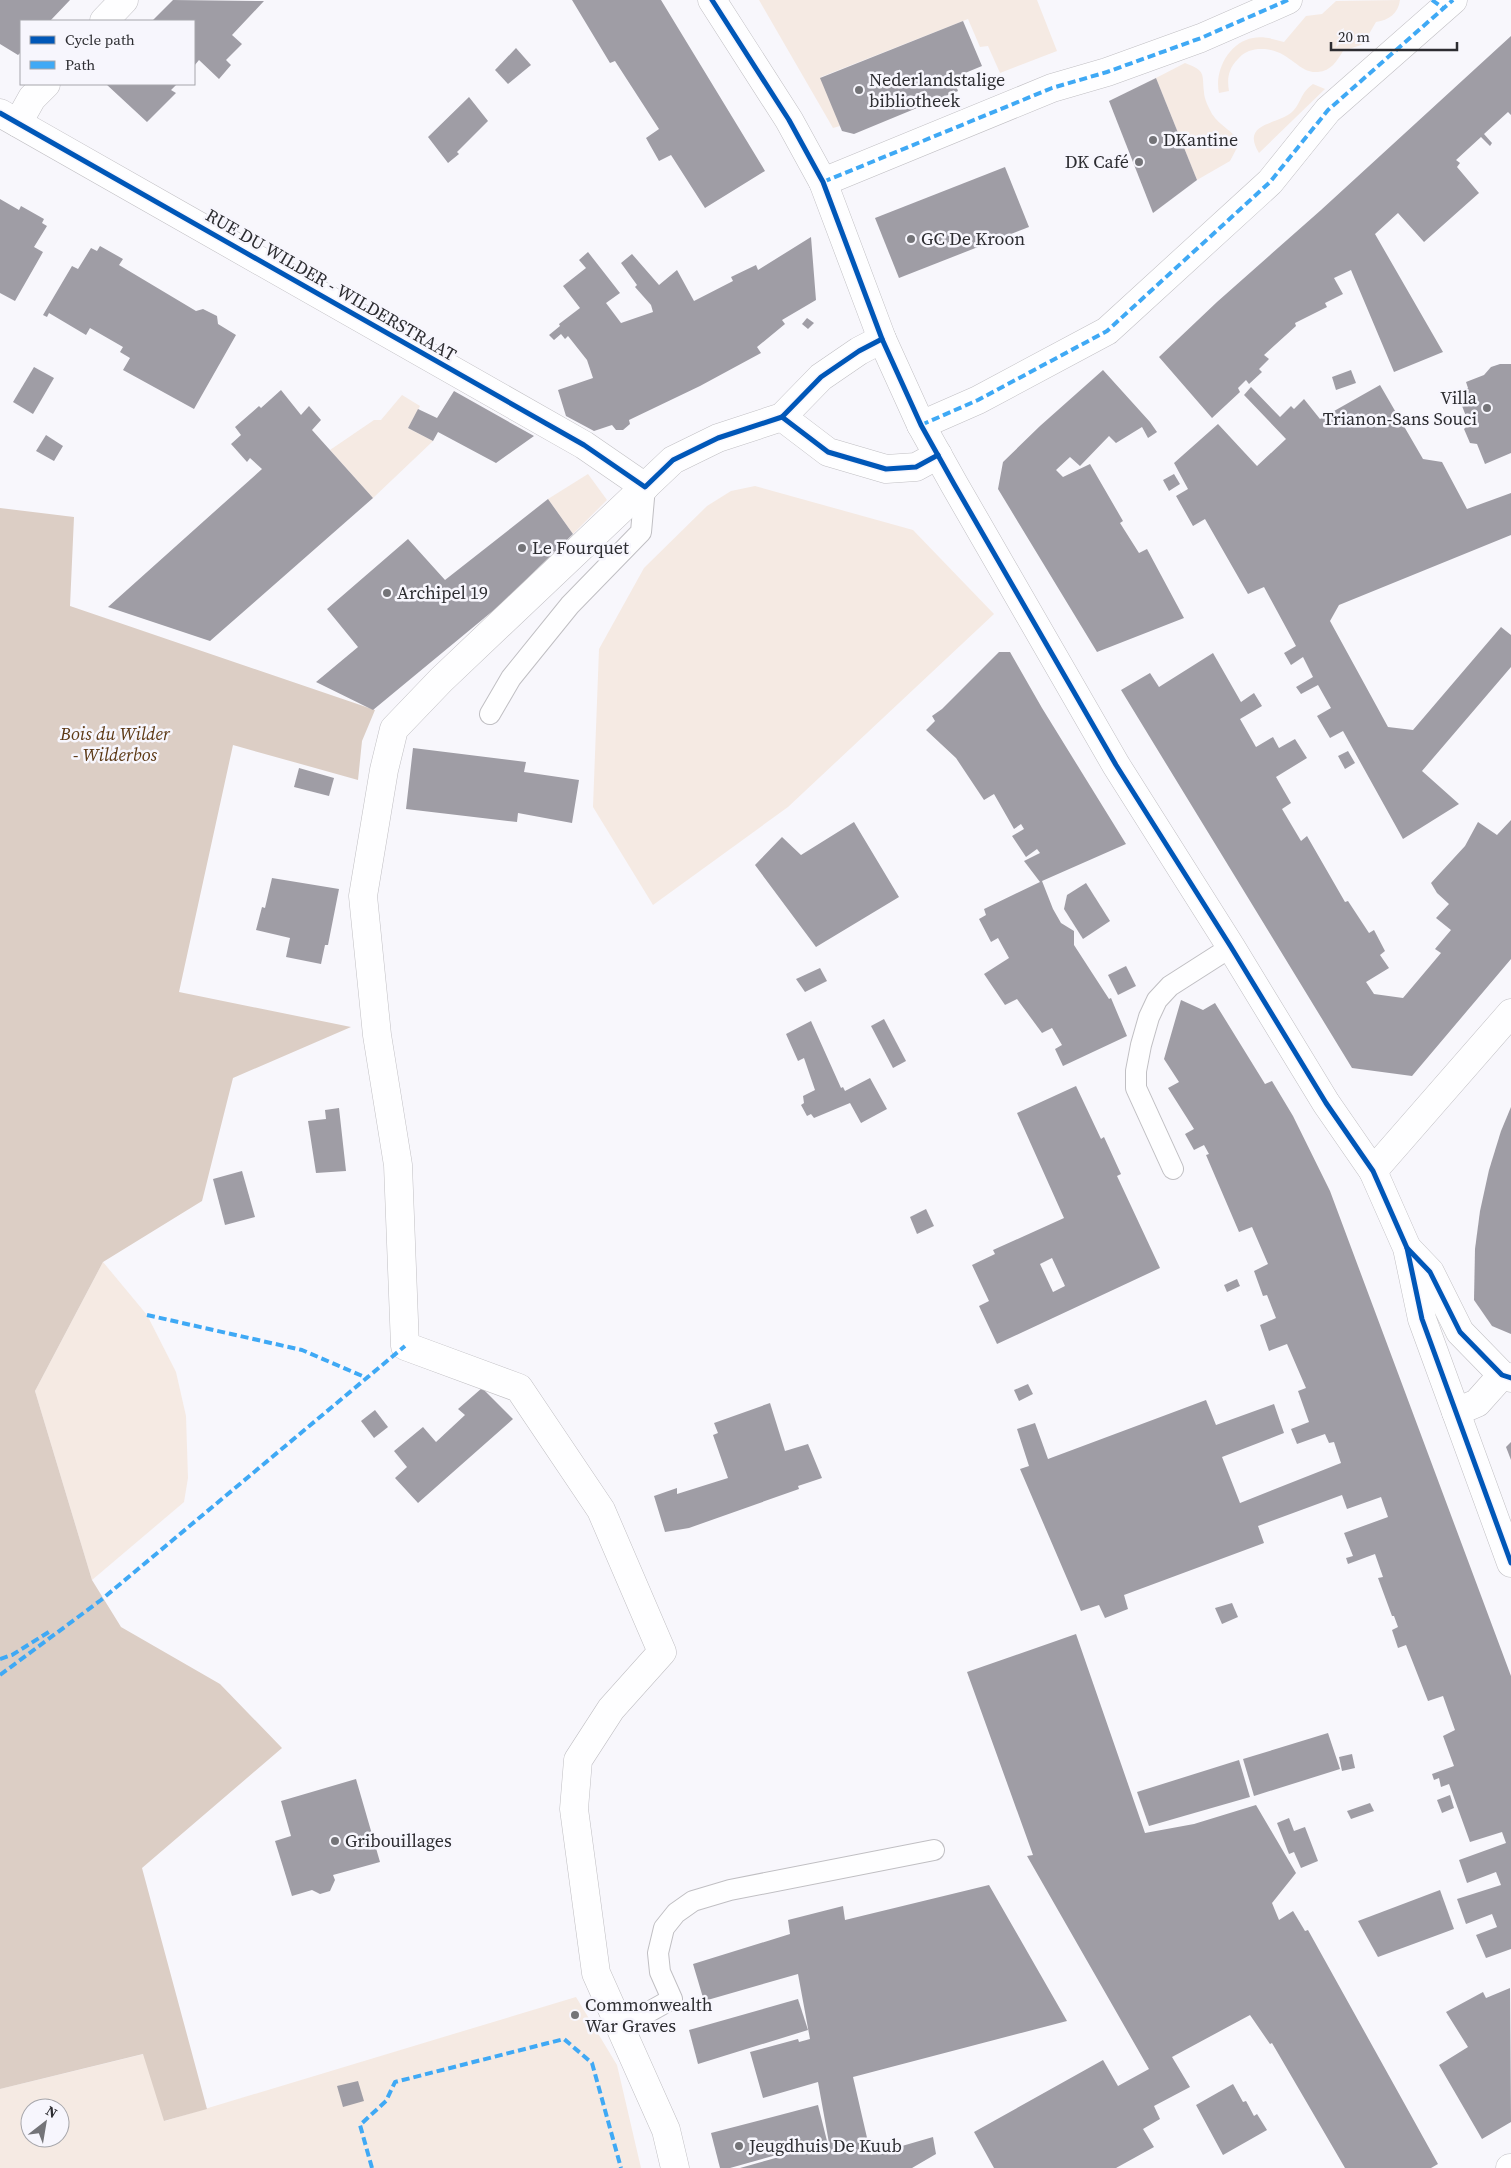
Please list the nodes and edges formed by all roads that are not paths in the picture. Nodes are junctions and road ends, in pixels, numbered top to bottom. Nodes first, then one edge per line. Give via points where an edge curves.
1 (124, 0) edge
2 (712, 0) edge
3 (1288, 0) edge
4 (1443, 3) edge
5 (105, 20) edge
6 (45, 85) edge
7 (9, 118) edge
8 (823, 182) junction
9 (882, 339) junction
10 (782, 417) junction
11 (922, 425) junction
12 (938, 455) junction
13 (645, 487) junction
14 (490, 714) dead end
15 (1231, 947) junction
16 (1511, 1013) edge
17 (1173, 1169) dead end
18 (1373, 1171) junction
19 (1407, 1248) junction
20 (1507, 1376) edge
21 (1456, 1412) junction
22 (1511, 1563) edge
23 (934, 1850) dead end
24 (622, 2028) junction
25 (675, 2168) edge

1 - 5 street
2 - 8 street via 789,120
3 - 8 street via 1201,38 1108,72 1052,88
4 - 11 street via 1328,110 1270,182 1107,331 978,400
6 - 7 street
7 - 13 street, RUE DU WILDER - WILDERSTRAAT via 584,445
8 - 9 street
9 - 10 street via 821,377
9 - 11 street
10 - 12 street via 828,452 886,469 916,467
10 - 13 street via 718,438 673,460
11 - 12 street
12 - 15 street via 1116,765
13 - 14 lane via 641,532 570,605 511,678
13 - 24 street via 394,729 363,896 378,1035 398,1165 405,1346 519,1388 601,1510 662,1652 611,1709 578,1760 574,1809 596,1973
15 - 17 lane via 1170,986 1157,1000 1141,1045 1136,1088
15 - 18 street via 1326,1103
16 - 18 street
18 - 19 street
19 - 20 street via 1430,1272 1460,1332
19 - 21 street via 1422,1319
20 - 21 street via 1477,1403
21 - 22 street
23 - 24 lane via 730,1890 693,1901 676,1913 664,1928 658,1953 660,1972 672,1999
24 - 25 street via 666,2130

